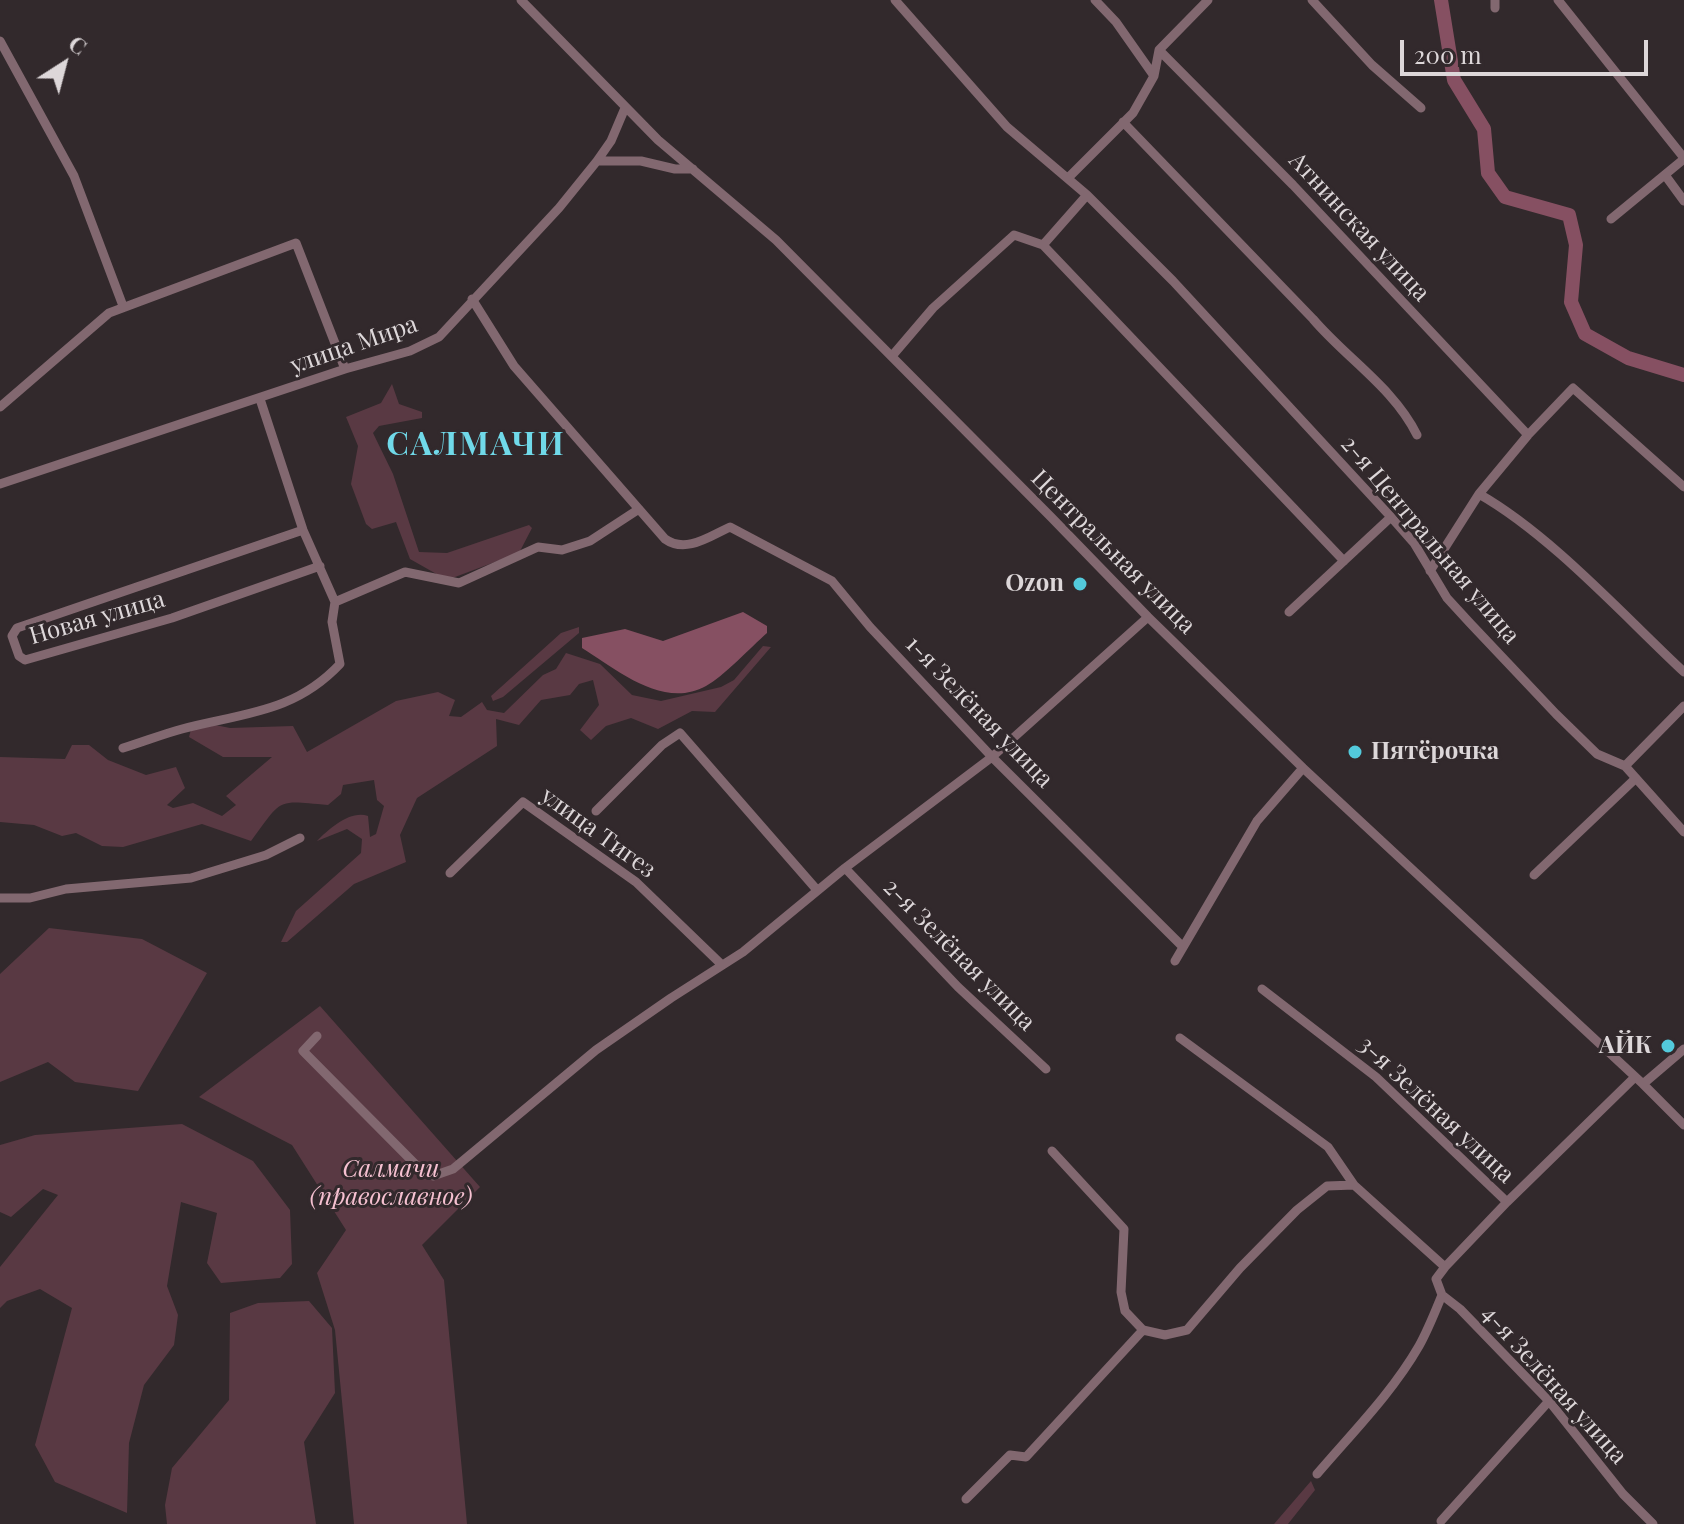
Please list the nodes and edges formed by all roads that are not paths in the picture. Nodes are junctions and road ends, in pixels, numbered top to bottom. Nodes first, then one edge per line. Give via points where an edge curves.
1 (521, 0) edge
2 (895, 0) edge
3 (1095, 0) edge
4 (1208, 0) edge
5 (1312, 0) edge
6 (1558, 0) edge
7 (0, 41) edge
8 (1159, 50) junction
9 (1154, 76) junction
10 (625, 108) junction
11 (1421, 108) dead end
12 (1123, 122) junction
13 (1684, 158) edge
14 (597, 161) junction
15 (694, 169) junction
16 (1665, 175) junction
17 (1068, 178) junction
18 (1087, 195) junction
19 (1684, 201) edge
20 (1611, 219) dead end
21 (1043, 245) junction
22 (472, 299) junction
23 (123, 306) junction
24 (892, 356) junction
25 (345, 369) junction
26 (260, 399) junction
27 (1, 405) edge
28 (1417, 435) dead end
29 (1528, 435) junction
30 (0, 484) edge
31 (1684, 487) edge
32 (1479, 494) junction
33 (639, 509) junction
34 (1391, 517) junction
35 (303, 530) junction
36 (1344, 561) junction
37 (320, 566) junction
38 (1430, 571) junction
39 (335, 602) junction
40 (1289, 612) dead end
41 (1148, 617) junction
42 (1684, 672) edge
43 (1684, 706) edge
44 (123, 748) dead end
45 (992, 757) junction
46 (1625, 766) junction
47 (1303, 768) junction
48 (1636, 778) junction
49 (596, 811) dead end
50 (1684, 832) edge
51 (300, 838) dead end
52 (845, 868) junction
53 (450, 873) dead end
54 (1534, 875) dead end
55 (817, 890) junction
56 (0, 898) edge
57 (1183, 947) junction
58 (1175, 961) dead end
59 (722, 965) junction
60 (1262, 989) dead end
61 (317, 1036) dead end
62 (1180, 1038) dead end
63 (1684, 1049) edge
64 (1046, 1069) dead end
65 (1639, 1081) junction
66 (1684, 1125) edge
67 (1052, 1151) dead end
68 (1354, 1185) junction
69 (1507, 1202) junction
70 (1445, 1267) junction
71 (1442, 1295) junction
72 (1143, 1330) junction
73 (1549, 1401) junction
74 (1317, 1474) dead end
75 (966, 1499) dead end
76 (1441, 1521) dead end
77 (1653, 1524) edge

1 - 10 street, Центральная улица
2 - 17 street, 2-я Центральная улица via 1007,127
3 - 9 street
4 - 8 street
5 - 11 street
6 - 13 street
7 - 23 street via 74,176
8 - 9 street
8 - 29 street, Атнинская улица
9 - 12 street
10 - 14 street, улица Мира
10 - 15 street, Центральная улица
12 - 17 street
12 - 28 street via 1392,399
13 - 16 street
14 - 15 street
14 - 22 street, улица Мира
15 - 24 street, Центральная улица via 776,240
16 - 19 street
16 - 20 street
17 - 18 street, 2-я Центральная улица
18 - 21 street
18 - 34 street, 2-я Центральная улица
21 - 24 street via 1014,235 933,308
21 - 36 street
22 - 25 street, улица Мира via 439,337
22 - 33 street via 514,366
23 - 25 street via 296,243
23 - 27 street
24 - 41 street, Центральная улица
25 - 26 street, улица Мира
26 - 30 street, улица Мира
26 - 35 street
29 - 31 street via 1573,388
29 - 32 street
32 - 38 street
32 - 42 street via 1558,554
33 - 39 street via 590,541 562,550 538,547 459,583 405,572
33 - 45 street, 1-я Зелёная улица via 675,546 688,546 730,527 832,581
34 - 36 street
34 - 38 street, 2-я Центральная улица
35 - 37 street
35 - 37 street, Новая улица via 17,628 12,636 19,656 25,660 172,618
36 - 40 street
37 - 39 street
38 - 46 street, 2-я Центральная улица via 1447,598 1556,714 1597,754
39 - 44 street via 332,622 340,664 321,684 283,704
41 - 45 street
41 - 47 street, Центральная улица
43 - 46 street
45 - 52 street
45 - 57 street, 1-я Зелёная улица
46 - 48 street, 2-я Центральная улица
47 - 57 street via 1257,821
47 - 65 street, Центральная улица
48 - 50 street, 2-я Центральная улица
48 - 54 street
49 - 55 street via 680,733
51 - 56 street via 266,855 191,878
52 - 55 street
52 - 64 street, 2-я Зелёная улица via 958,987
53 - 59 street, улица Тигез via 523,802 636,882
55 - 59 street
57 - 58 street
59 - 61 street via 596,1050 453,1169 433,1176 303,1051
60 - 69 street, 3-я Зелёная улица via 1376,1077
62 - 68 street via 1328,1147
63 - 65 street, 3-я Зелёная улица
65 - 66 street, Центральная улица
65 - 69 street, 3-я Зелёная улица
67 - 72 street via 1124,1229 1121,1292 1125,1311
68 - 70 street
68 - 72 street via 1327,1186 1297,1210 1187,1330 1165,1335
69 - 70 street, 3-я Зелёная улица
70 - 71 street via 1436,1279
71 - 73 street, 4-я Зелёная улица
71 - 74 street via 1407,1365
72 - 75 street via 1026,1457 1010,1455
73 - 76 street
73 - 77 street, 4-я Зелёная улица

